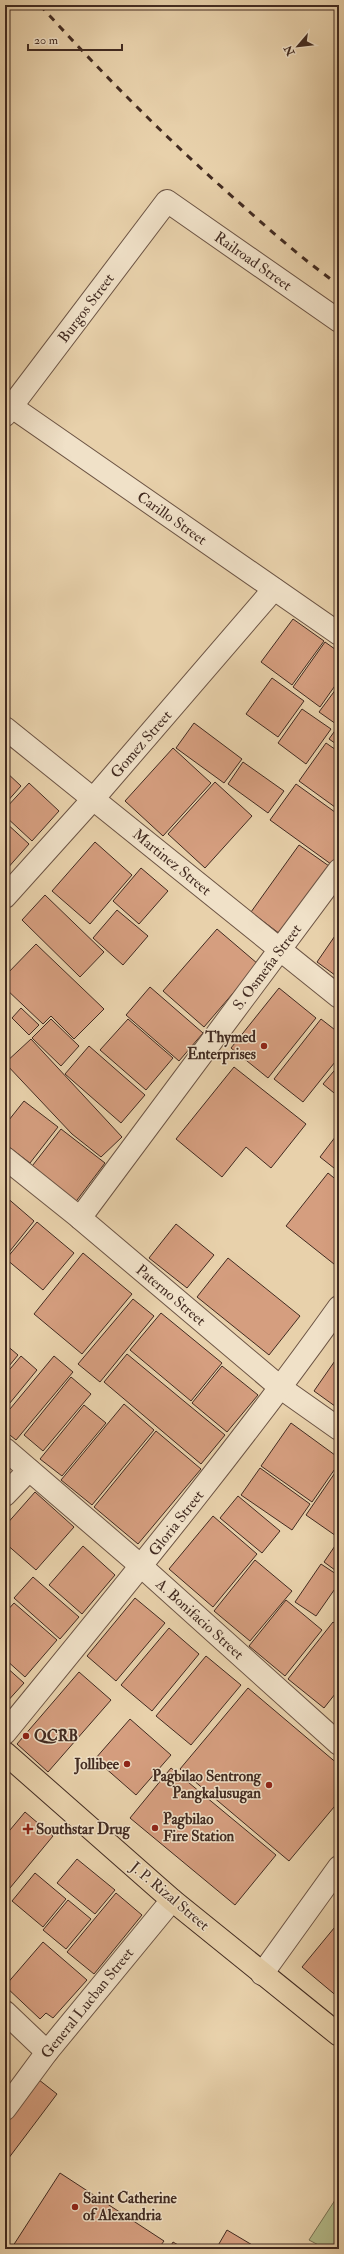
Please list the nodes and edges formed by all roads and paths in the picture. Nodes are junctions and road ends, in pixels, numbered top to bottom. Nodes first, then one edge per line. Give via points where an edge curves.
1 (167, 201) joint
2 (339, 321) edge
3 (7, 408) edge
4 (274, 589) junction
5 (339, 634) edge
6 (5, 728) edge
7 (94, 798) junction
8 (339, 870) edge
9 (5, 897) edge
10 (279, 950) junction
11 (339, 997) edge
12 (5, 1158) edge
13 (80, 1218) junction
14 (339, 1307) edge
15 (281, 1388) junction
16 (339, 1429) edge
17 (5, 1449) edge
18 (29, 1470) junction
19 (5, 1496) edge
20 (142, 1566) junction
21 (5, 1732) edge
22 (339, 1744) edge
23 (5, 1753) edge
24 (339, 1867) edge
25 (172, 1900) junction
26 (262, 1974) junction
27 (5, 2012) edge
28 (339, 2035) edge
29 (47, 2052) junction
30 (5, 2109) edge

1 - 2 street, Railroad Street
1 - 3 street, Burgos Street
3 - 4 street, Carillo Street
4 - 5 street, Carillo Street
4 - 7 street, Gomez Street
6 - 7 street, Martinez Street
7 - 9 street, Gomez Street
7 - 10 street, Martinez Street
8 - 10 street, S. Osmeña Street
10 - 11 street, Martinez Street
10 - 13 street, S. Osmeña Street
12 - 13 street, Paterno Street
13 - 15 street, Paterno Street
14 - 15 street, Gloria Street
15 - 16 street, Paterno Street
15 - 20 street, Gloria Street
17 - 18 street, A. Bonifacio Street
18 - 19 street
18 - 20 street, A. Bonifacio Street
20 - 21 street, Gloria Street
20 - 22 street, A. Bonifacio Street
23 - 25 main road, J. P. Rizal Street
24 - 26 street
25 - 26 main road, J. P. Rizal Street
25 - 29 street, General Lucban Street
26 - 28 main road, J. P. Rizal Street
27 - 29 street
29 - 30 street, General Lucban Street

